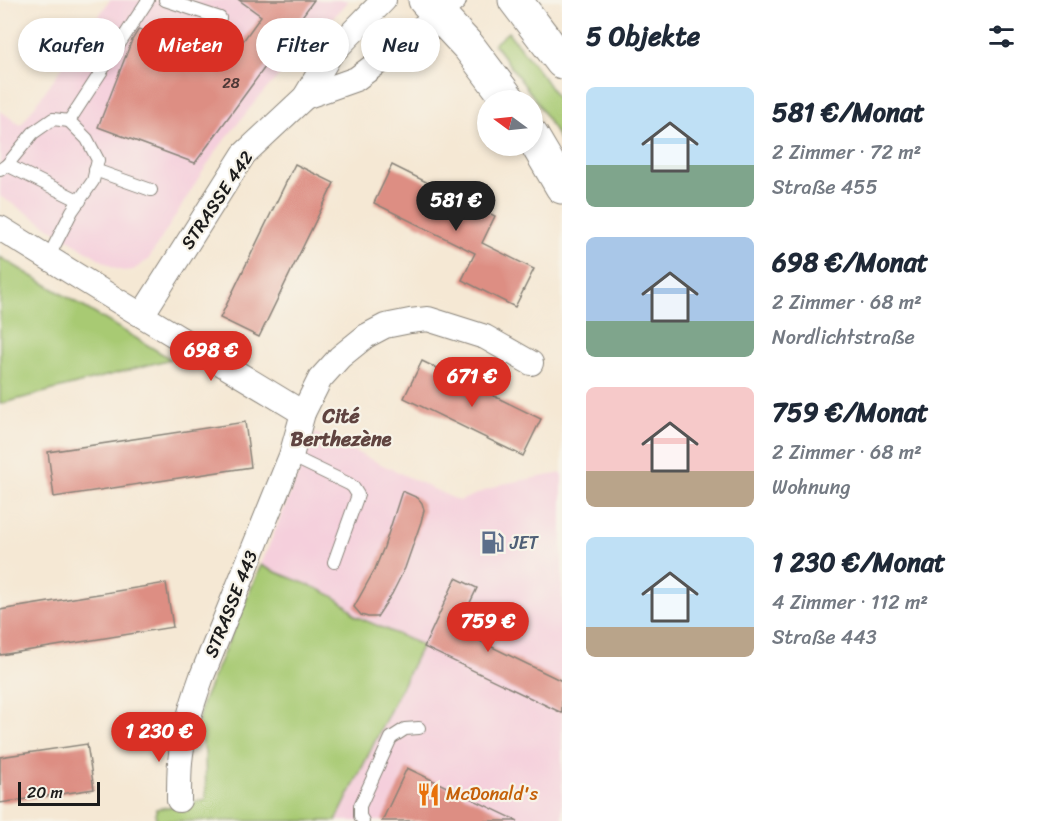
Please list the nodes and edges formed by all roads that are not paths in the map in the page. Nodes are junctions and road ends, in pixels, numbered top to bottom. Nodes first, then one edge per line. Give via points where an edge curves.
1 (148, 0) edge
2 (165, 0) edge
3 (384, 0) edge
4 (515, 0) edge
5 (439, 5) edge
6 (220, 18) dead end
7 (562, 62) edge
8 (501, 90) edge
9 (305, 97) junction
10 (69, 121) junction
11 (543, 155) edge
12 (3, 168) edge
13 (95, 170) junction
14 (562, 187) edge
15 (151, 190) dead end
16 (80, 201) junction
17 (0, 228) edge
18 (48, 258) junction
19 (142, 315) junction
20 (531, 363) dead end
21 (303, 413) junction
22 (291, 456) junction
23 (334, 562) dead end
24 (418, 728) dead end
25 (179, 800) dead end
26 (363, 821) edge

1 - 10 lane
2 - 6 lane
3 - 9 street, STRASSE 442 via 330,55
4 - 7 main road
5 - 8 main road
5 - 9 street, STRASSE 442 via 403,44 356,79
9 - 19 street, STRASSE 442 via 244,154
10 - 12 lane via 53,119 33,133
10 - 13 lane via 87,139 98,160
11 - 14 main road
12 - 16 lane
13 - 15 lane
13 - 16 lane
16 - 18 lane
17 - 18 street
18 - 19 street
19 - 21 street
20 - 21 street, STRASSE 443 via 485,337 428,319 385,326 339,357 320,380
21 - 22 street, STRASSE 443
22 - 23 lane via 356,490 357,501
22 - 25 street, STRASSE 443 via 194,700 184,731
24 - 26 lane via 405,729 391,738 360,806

